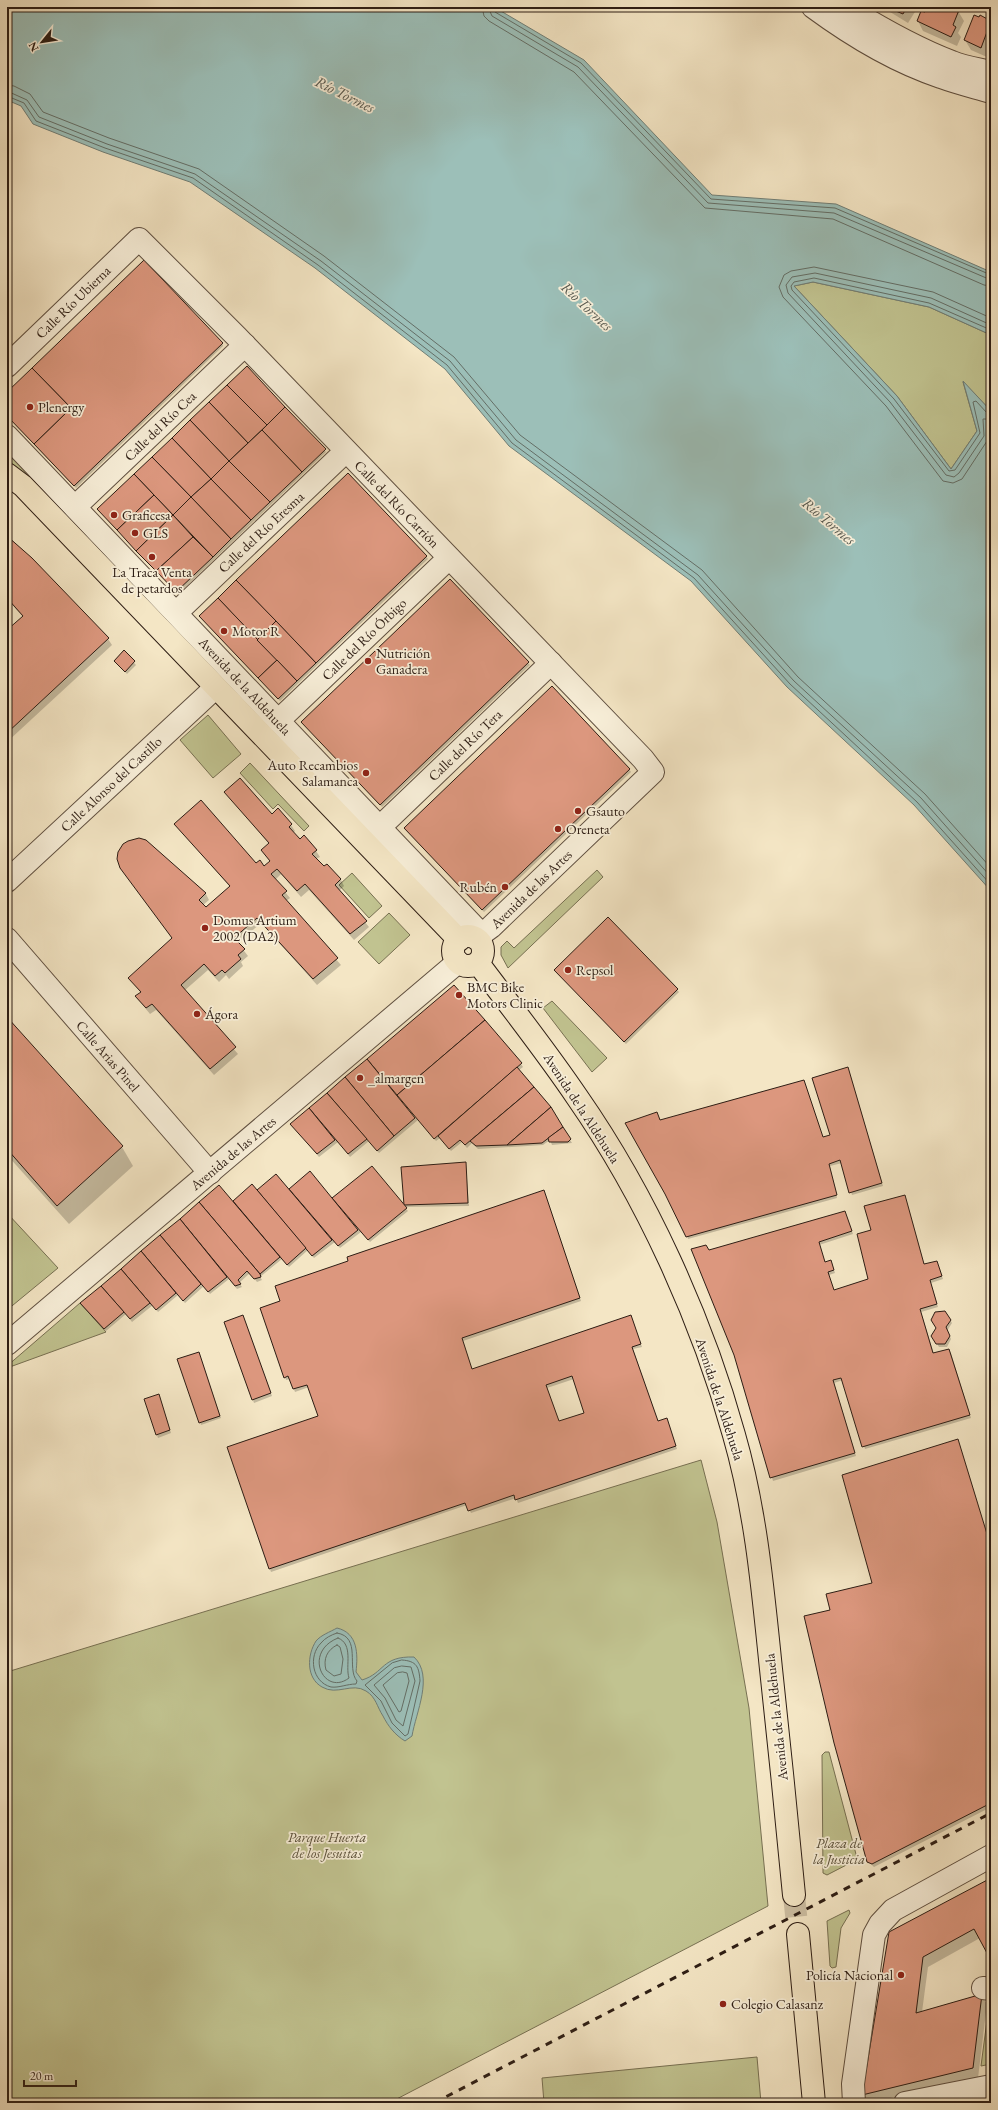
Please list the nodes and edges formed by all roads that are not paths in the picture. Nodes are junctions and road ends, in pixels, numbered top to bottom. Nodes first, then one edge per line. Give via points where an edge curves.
1 (813, 7) edge
2 (846, 7) edge
3 (991, 72) edge
4 (991, 92) edge
5 (139, 239) joint
6 (244, 345) junction
7 (7, 366) edge
8 (7, 436) edge
9 (346, 451) junction
10 (7, 474) edge
11 (75, 507) junction
12 (449, 558) junction
13 (176, 613) junction
14 (551, 663) junction
15 (215, 688) junction
16 (278, 721) junction
17 (653, 772) joint
18 (380, 827) junction
19 (7, 881) edge
20 (472, 938) junction
21 (7, 939) edge
22 (468, 962) junction
23 (210, 1173) junction
24 (7, 1344) edge
25 (991, 1856) edge
26 (794, 1895) tunnel mouth
27 (798, 1934) tunnel mouth
28 (991, 2086) edge
29 (814, 2103) edge
30 (854, 2103) edge
31 (905, 2103) edge

1 - 4 street via 874,46 940,77
2 - 3 street via 923,50 954,63
5 - 6 street, Calle del Río Carrión
5 - 7 street, Calle Río Ubierna
6 - 9 street, Calle del Río Carrión
6 - 11 street, Calle del Río Cea
8 - 11 street, Avenida de la Aldehuela
9 - 12 street, Calle del Río Carrión
9 - 13 street, Calle del Río Eresma
10 - 15 main road, Avenida de la Aldehuela via 28,491
11 - 13 street, Avenida de la Aldehuela
12 - 14 street, Calle del Río Carrión
12 - 16 street, Calle del Río Órbigo
13 - 16 street, Avenida de la Aldehuela
14 - 17 street, Calle del Río Carrión
14 - 18 street, Calle del Río Tera
15 - 19 street, Calle Alonso del Castillo
15 - 20 main road, Avenida de la Aldehuela
16 - 18 street, Avenida de la Aldehuela
17 - 20 street, Avenida de las Artes
18 - 20 street, Avenida de la Aldehuela
20 - 22 main road via 455,945 453,952
21 - 23 street, Calle Arias Pinel
22 - 23 street, Avenida de las Artes
22 - 26 main road, Avenida de la Aldehuela via 578,1098 620,1166 674,1270 710,1358 734,1434 749,1496 765,1606
23 - 24 street, Avenida de las Artes
25 - 30 street via 893,1910 880,1924 874,1935 853,2084
27 - 29 main road
28 - 31 street

